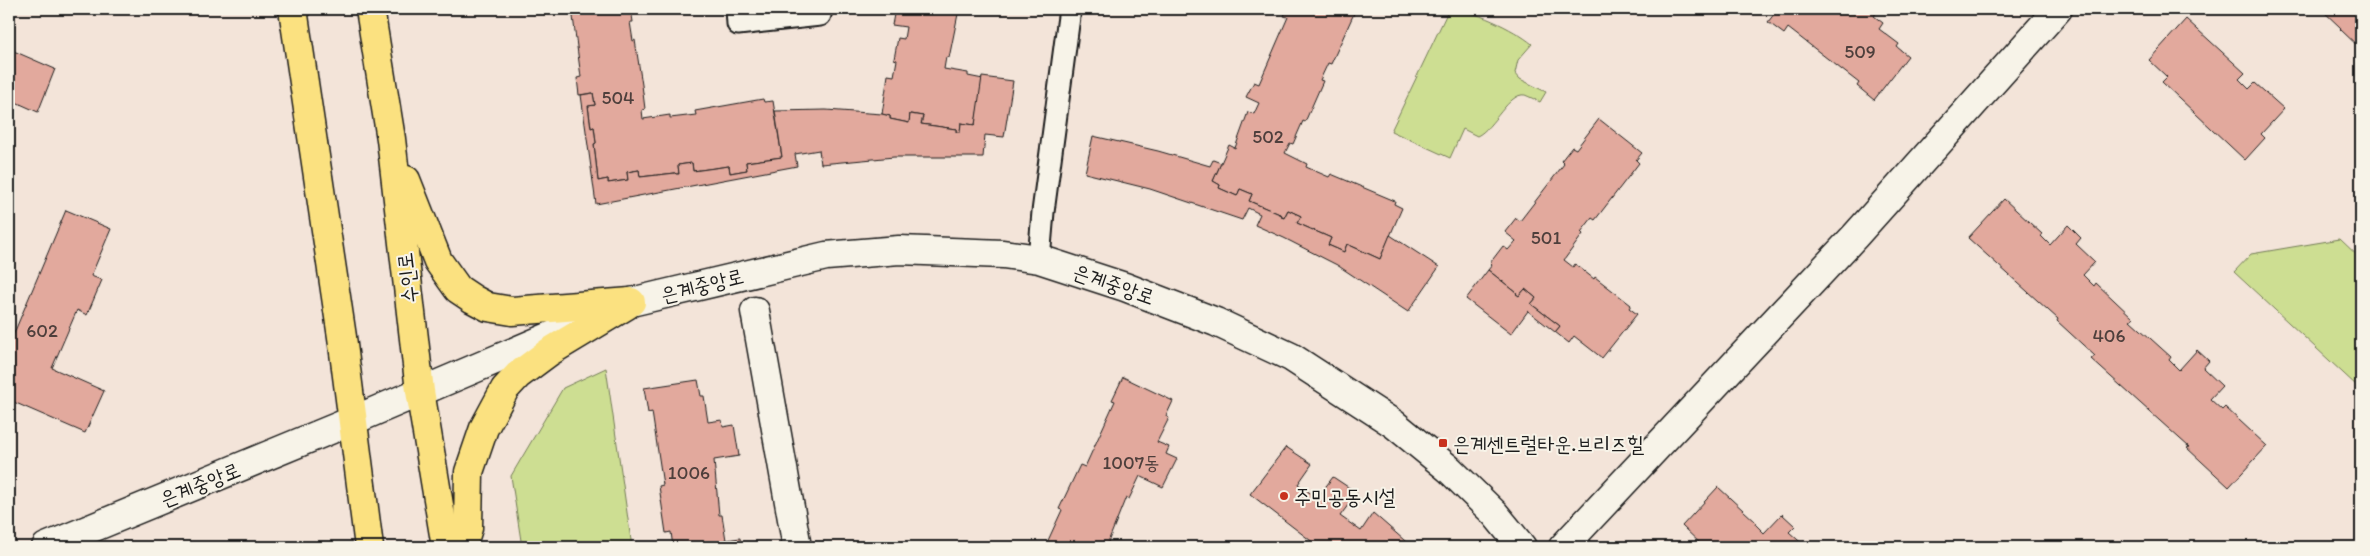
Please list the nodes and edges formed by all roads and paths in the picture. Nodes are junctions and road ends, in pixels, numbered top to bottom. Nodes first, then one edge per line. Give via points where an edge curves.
1 (293, 9) edge
2 (370, 9) edge
3 (737, 9) edge
4 (821, 9) edge
5 (1070, 9) edge
6 (2058, 9) edge
7 (391, 139) junction
8 (1039, 259) junction
9 (631, 302) junction
10 (755, 310) dead end
11 (420, 391) junction
12 (354, 420) junction
13 (46, 547) edge
14 (369, 547) edge
15 (446, 547) edge
16 (462, 547) edge
17 (797, 547) edge
18 (1522, 547) edge
19 (1563, 547) edge

1 - 12 main road
2 - 7 main road, 수인로
3 - 4 lane via 738,24 820,15
5 - 8 lane
6 - 19 street via 1855,236
7 - 9 main road via 438,261 458,289 473,300 488,307 512,311
7 - 11 main road, 수인로
8 - 9 street, 은계중앙로 via 1003,254 899,250 826,256
8 - 18 street, 은계중앙로 via 1216,322 1291,357 1394,424 1449,469 1495,514
9 - 11 street, 은계중앙로
9 - 16 main road via 549,352 505,389 484,428 471,465 468,528
10 - 17 street
11 - 12 street, 은계중앙로
11 - 15 main road, 수인로
12 - 13 street, 은계중앙로
12 - 14 main road

